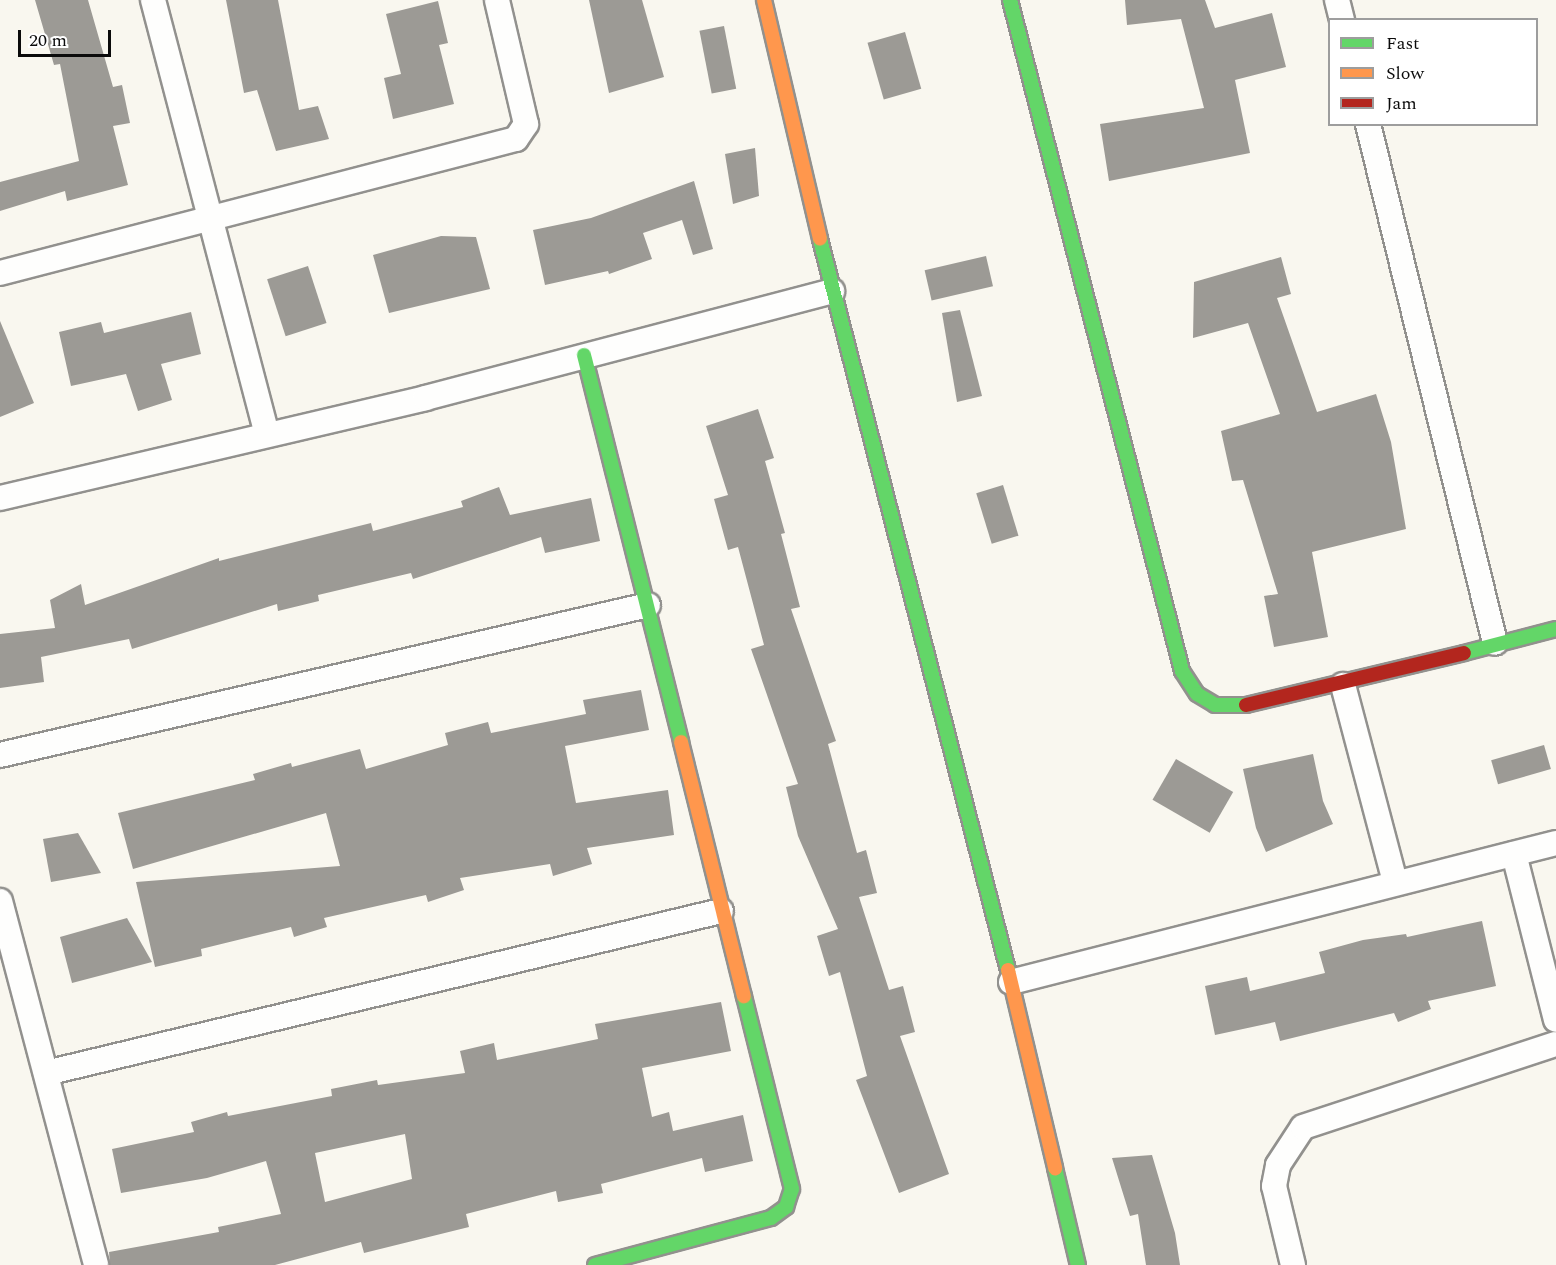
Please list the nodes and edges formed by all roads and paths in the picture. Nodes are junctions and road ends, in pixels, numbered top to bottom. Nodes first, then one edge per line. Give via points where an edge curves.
1 (153, 0) edge
2 (497, 0) edge
3 (764, 0) edge
4 (1010, 0) edge
5 (1337, 0) edge
6 (1342, 18) edge
7 (1368, 126) edge
8 (209, 218) junction
9 (0, 273) edge
10 (832, 291) junction
11 (584, 356) junction
12 (267, 435) junction
13 (0, 498) edge
14 (648, 605) junction
15 (1556, 628) edge
16 (1495, 643) junction
17 (1343, 685) junction
18 (0, 755) edge
19 (1556, 843) edge
20 (1514, 854) junction
21 (1395, 882) junction
22 (0, 901) edge
23 (721, 911) junction
24 (1011, 982) junction
25 (1556, 1020) edge
26 (1556, 1044) edge
27 (46, 1073) junction
28 (96, 1265) edge
29 (595, 1265) edge
30 (1078, 1265) edge
31 (1293, 1265) edge

1 - 8 street
2 - 8 street via 526,124 523,134 505,145
3 - 10 street
4 - 17 street via 1182,671 1197,694 1215,705 1234,708
5 - 6 street
7 - 16 street
8 - 9 street
8 - 12 street
10 - 11 street
10 - 24 street
11 - 12 street
11 - 14 street
12 - 13 street
14 - 18 street
14 - 23 street
15 - 16 street
16 - 17 street
17 - 21 street
19 - 20 street
20 - 21 street
20 - 25 street
21 - 24 street
22 - 27 street
23 - 27 street
23 - 29 street via 792,1189 791,1199 771,1218
24 - 30 street
26 - 31 street via 1303,1127 1278,1165 1274,1186
27 - 28 street

